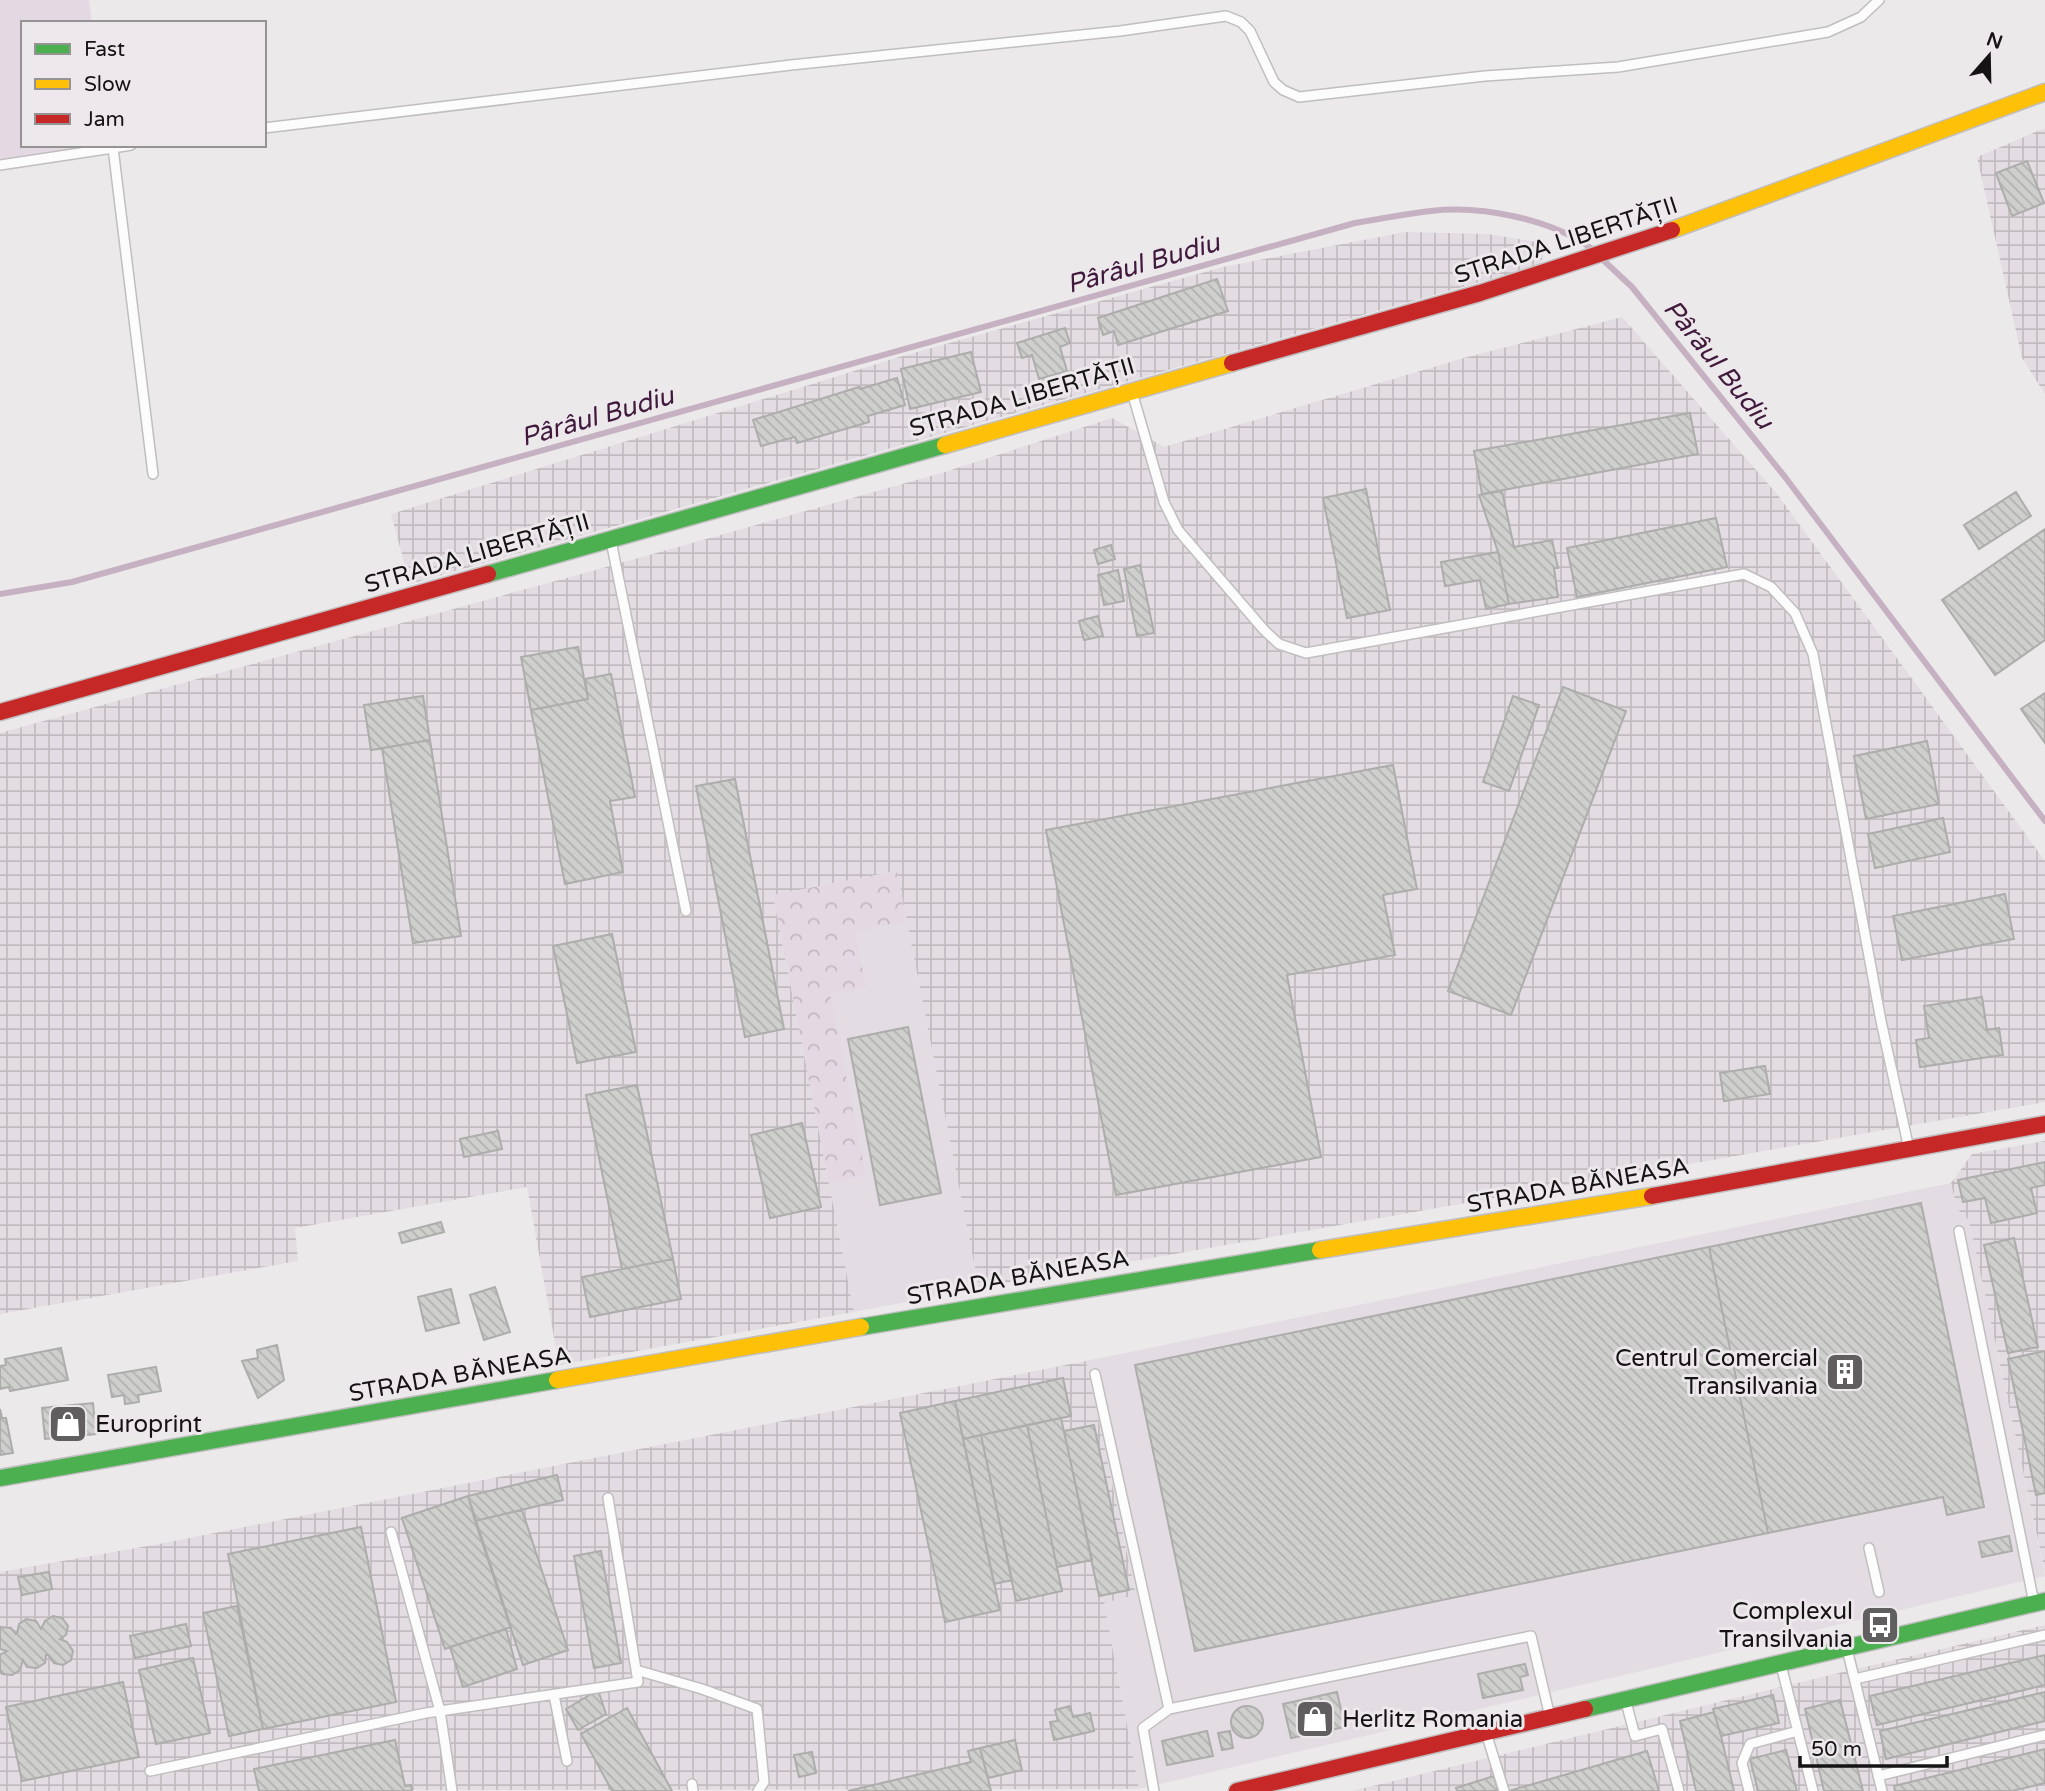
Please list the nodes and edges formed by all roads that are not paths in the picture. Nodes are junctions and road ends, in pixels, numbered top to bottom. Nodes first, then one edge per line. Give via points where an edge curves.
1 (1879, 0) edge
2 (2045, 92) edge
3 (266, 128) edge
4 (119, 147) edge
5 (113, 148) junction
6 (0, 165) edge
7 (1131, 390) junction
8 (153, 474) dead end
9 (611, 539) junction
10 (0, 712) edge
11 (686, 911) dead end
12 (2045, 1124) edge
13 (1910, 1150) junction
14 (1959, 1231) dead end
15 (1095, 1374) dead end
16 (0, 1478) edge
17 (608, 1498) dead end
18 (391, 1532) dead end
19 (1869, 1549) dead end
20 (1879, 1592) dead end
21 (2042, 1603) edge
22 (2045, 1634) edge
23 (1846, 1647) junction
24 (1781, 1663) junction
25 (636, 1671) junction
26 (1855, 1679) junction
27 (554, 1695) junction
28 (1626, 1700) junction
29 (1169, 1709) junction
30 (440, 1711) junction
31 (1550, 1719) junction
32 (1798, 1731) junction
33 (1487, 1734) junction
34 (2045, 1735) edge
35 (567, 1761) dead end
36 (150, 1771) dead end
37 (1878, 1776) junction
38 (452, 1791) edge
39 (758, 1791) edge
40 (1154, 1791) edge
41 (1237, 1791) edge
42 (1504, 1791) edge
43 (1679, 1791) edge
44 (1749, 1791) edge
45 (1813, 1791) edge
46 (1882, 1791) edge

1 - 3 lane via 1861,16 1828,32 1618,67 1485,76 1326,96 1299,97 1283,90 1274,82 1250,31 1226,16
2 - 7 street, STRADA LIBERTĂȚII via 1551,271
4 - 5 lane
5 - 6 lane
5 - 8 lane
7 - 9 street, STRADA LIBERTĂȚII
7 - 13 lane via 1164,502 1178,530 1264,630 1279,644 1306,653 1744,574 1771,587 1795,613 1813,654 1881,1021
9 - 10 street, STRADA LIBERTĂȚII
9 - 11 lane
12 - 13 street, STRADA BĂNEASA
13 - 16 street, STRADA BĂNEASA
14 - 21 lane
15 - 29 lane
17 - 25 lane
18 - 30 lane
19 - 20 lane
21 - 23 street
22 - 26 lane
23 - 24 street
23 - 26 lane
24 - 28 street
24 - 32 lane
25 - 27 lane via 638,1682
25 - 39 lane via 757,1709 764,1782
26 - 37 lane
27 - 30 lane
27 - 35 lane
28 - 31 street
28 - 43 lane via 1635,1736 1662,1729
29 - 31 lane via 1531,1636
29 - 40 lane via 1143,1728
30 - 36 lane
30 - 38 lane
31 - 33 street
32 - 44 lane via 1750,1744 1742,1763
32 - 45 lane
33 - 41 street
33 - 42 lane
34 - 37 lane
37 - 46 lane

